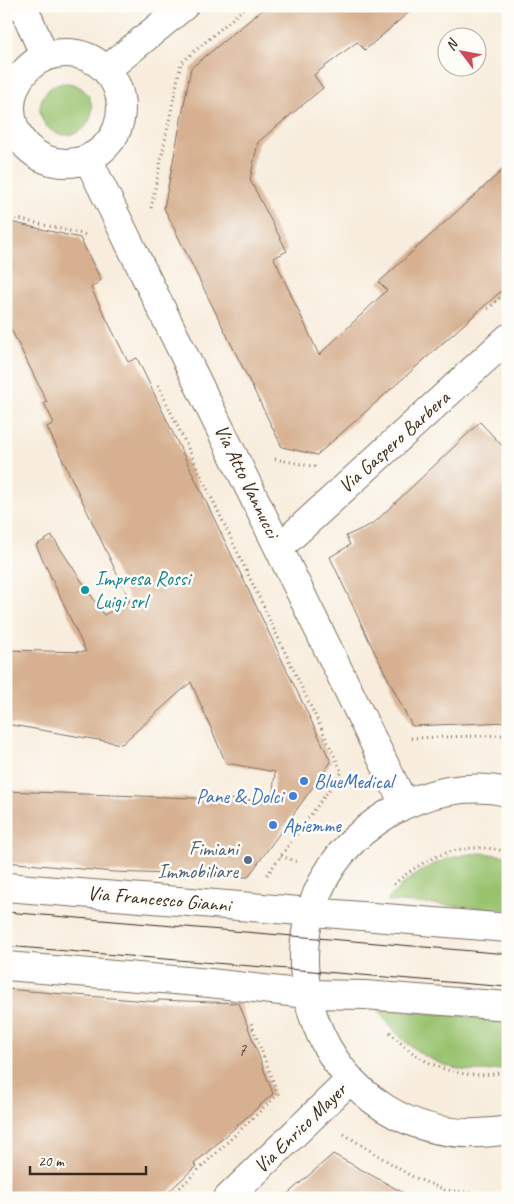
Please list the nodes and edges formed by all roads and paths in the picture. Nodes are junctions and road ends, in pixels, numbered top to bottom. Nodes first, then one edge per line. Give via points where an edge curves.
1 (23, 6) edge
2 (184, 6) edge
3 (248, 6) edge
4 (45, 57) junction
5 (106, 70) junction
6 (14, 148) edge
7 (88, 159) junction
8 (150, 210) dead end
9 (6, 216) edge
10 (89, 242) dead end
11 (508, 290) edge
12 (486, 310) dead end
13 (508, 338) edge
14 (156, 382) dead end
15 (275, 459) dead end
16 (322, 461) dead end
17 (280, 547) junction
18 (508, 735) edge
19 (405, 736) dead end
20 (508, 792) edge
21 (404, 804) junction
22 (508, 852) edge
23 (266, 876) dead end
24 (388, 886) dead end
25 (6, 887) edge
26 (311, 911) junction
27 (508, 928) edge
28 (6, 966) edge
29 (307, 994) junction
30 (508, 1006) edge
31 (248, 1016) dead end
32 (384, 1027) dead end
33 (508, 1071) edge
34 (350, 1080) junction
35 (508, 1130) edge
36 (337, 1138) dead end
37 (508, 1194) edge
38 (169, 1198) edge
39 (228, 1198) edge

1 - 4 street
2 - 5 street
3 - 8 path via 181,63
4 - 5 street via 73,53 96,61
4 - 6 street via 20,78 14,92 11,111
5 - 7 street via 119,90 122,104 120,122 108,145
6 - 7 street via 52,162 69,164
7 - 17 street, Via Atto Vannucci
9 - 10 path via 86,235
11 - 12 path
13 - 17 street, Via Gaspero Barbera
14 - 23 path via 342,772
15 - 16 path via 315,467
17 - 21 street, Via Atto Vannucci
18 - 19 path
20 - 21 street via 482,789 442,792
21 - 26 street via 364,831 346,848 329,872
22 - 24 path via 476,848 439,855 418,864
25 - 26 street, Via Francesco Gianni
26 - 27 street, Via Francesco Gianni
26 - 29 street via 305,945
28 - 29 street
29 - 30 street
29 - 34 street via 313,1019 324,1042
31 - 38 path via 278,1094
32 - 33 path via 405,1049 431,1065 462,1074
34 - 35 street via 388,1110 430,1128 468,1133
34 - 39 street, Via Enrico Mayer
36 - 37 path via 342,1133 411,1176 445,1190 498,1196

